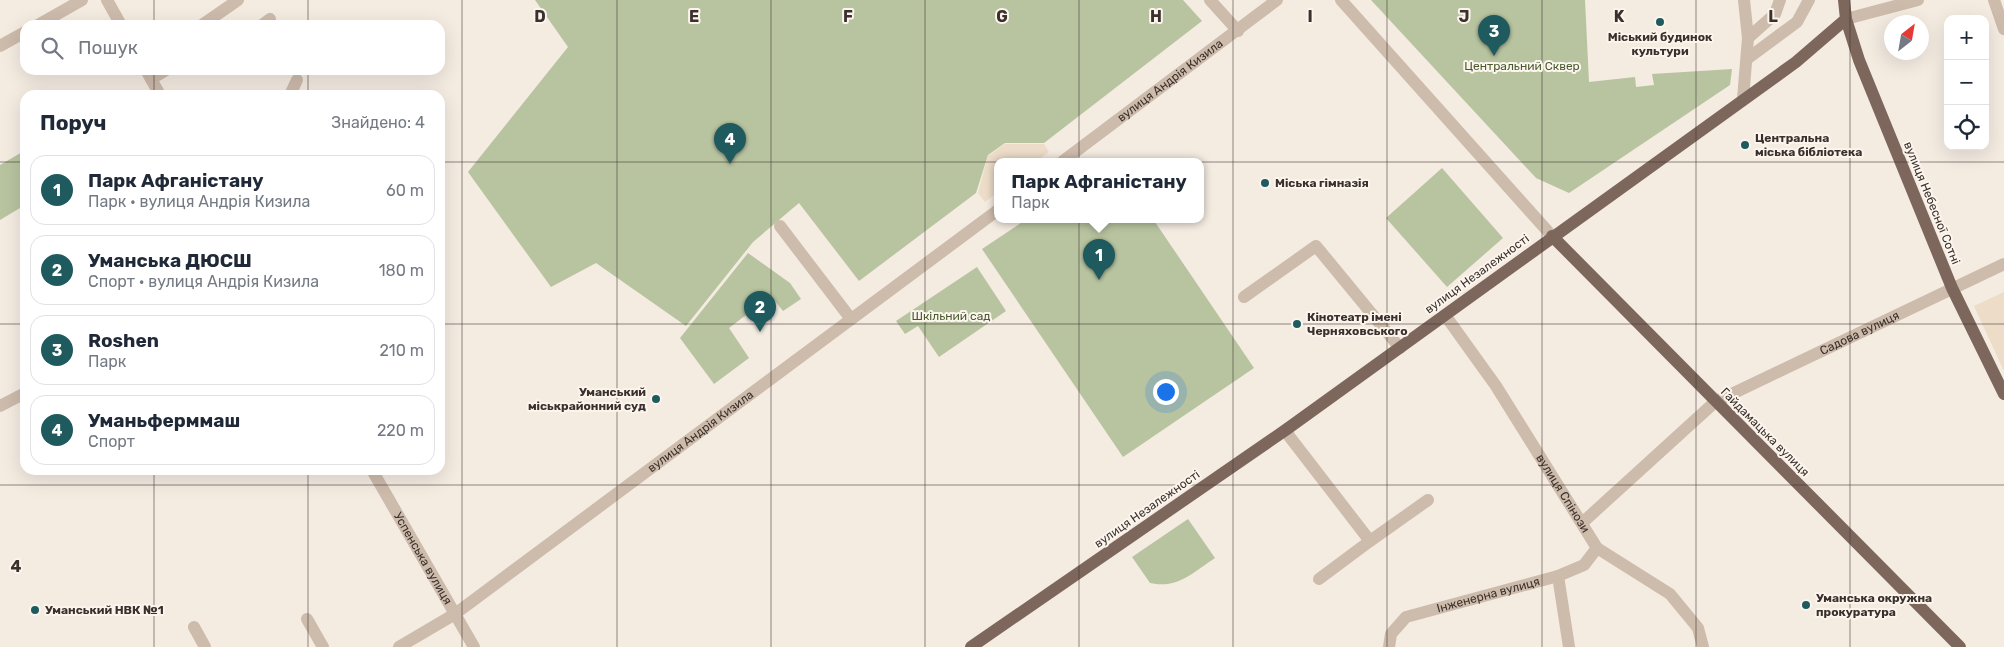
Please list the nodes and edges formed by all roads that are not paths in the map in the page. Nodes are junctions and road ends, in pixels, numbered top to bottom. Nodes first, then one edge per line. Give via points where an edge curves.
1 (82, 0) edge
2 (107, 0) edge
3 (238, 0) edge
4 (1210, 0) edge
5 (1277, 0) edge
6 (1341, 0) edge
7 (1744, 0) edge
8 (1780, 0) edge
9 (1809, 0) edge
10 (1844, 0) edge
11 (1918, 0) edge
12 (1994, 0) edge
13 (1846, 19) junction
14 (47, 20) edge
15 (118, 20) edge
16 (209, 20) edge
17 (2004, 28) edge
18 (1238, 31) junction
19 (20, 35) edge
20 (1748, 38) junction
21 (0, 46) edge
22 (1747, 59) junction
23 (149, 75) edge
24 (297, 80) dead end
25 (157, 90) edge
26 (292, 90) edge
27 (1743, 99) junction
28 (1067, 158) edge
29 (994, 213) edge
30 (780, 226) dead end
31 (1552, 236) junction
32 (2004, 264) edge
33 (1952, 288) junction
34 (1244, 297) dead end
35 (1445, 315) junction
36 (852, 319) junction
37 (1400, 348) junction
38 (2004, 394) edge
39 (20, 396) edge
40 (1715, 402) junction
41 (0, 406) edge
42 (1287, 430) junction
43 (375, 475) edge
44 (1428, 500) dead end
45 (1582, 523) junction
46 (1370, 541) junction
47 (1597, 548) junction
48 (1558, 576) junction
49 (1319, 579) dead end
50 (455, 614) junction
51 (306, 619) dead end
52 (194, 627) dead end
53 (205, 647) edge
54 (323, 647) edge
55 (400, 647) edge
56 (474, 647) edge
57 (971, 647) edge
58 (1389, 647) edge
59 (1569, 647) edge
60 (1704, 647) edge
61 (1960, 647) edge

1 - 14 street
2 - 15 street
3 - 16 street
4 - 18 street
5 - 18 street, вулиця Андрія Кизила
6 - 31 street
7 - 20 street
8 - 20 street via 1775,14
9 - 22 street via 1797,22
10 - 13 main road, вулиця Небесної Сотні
11 - 13 street
12 - 17 street
13 - 27 main road, вулиця Незалежності via 1796,62
13 - 33 main road, вулиця Небесної Сотні via 1859,60
18 - 28 street, вулиця Андрія Кизила
19 - 21 street
20 - 22 street
22 - 27 street
23 - 25 street
24 - 26 street
27 - 31 main road, вулиця Незалежності
29 - 36 street, вулиця Андрія Кизила
30 - 36 street
31 - 35 main road, вулиця Незалежності
31 - 40 main road, Гайдамацька вулиця
32 - 33 street, Садова вулиця
33 - 38 main road, вулиця Небесної Сотні
33 - 40 street, Садова вулиця
34 - 37 street via 1316,246
35 - 37 main road, вулиця Незалежності
35 - 45 street, вулиця Спінози via 1496,386
36 - 50 street, вулиця Андрія Кизила
37 - 42 main road, вулиця Незалежності
39 - 41 street
40 - 45 street, Садова вулиця
40 - 61 main road, Гайдамацька вулиця
42 - 46 street
42 - 57 main road, вулиця Незалежності
43 - 50 street, Успенська вулиця
44 - 46 street
45 - 47 street, вулиця Спінози
46 - 49 street
47 - 48 street, Інженерна вулиця via 1584,565
47 - 60 street, вулиця Спінози via 1670,594 1698,628
48 - 58 street, Інженерна вулиця via 1406,617 1391,634
48 - 59 street
50 - 55 street, вулиця Андрія Кизила
50 - 56 street, Успенська вулиця
51 - 54 street
52 - 53 street

